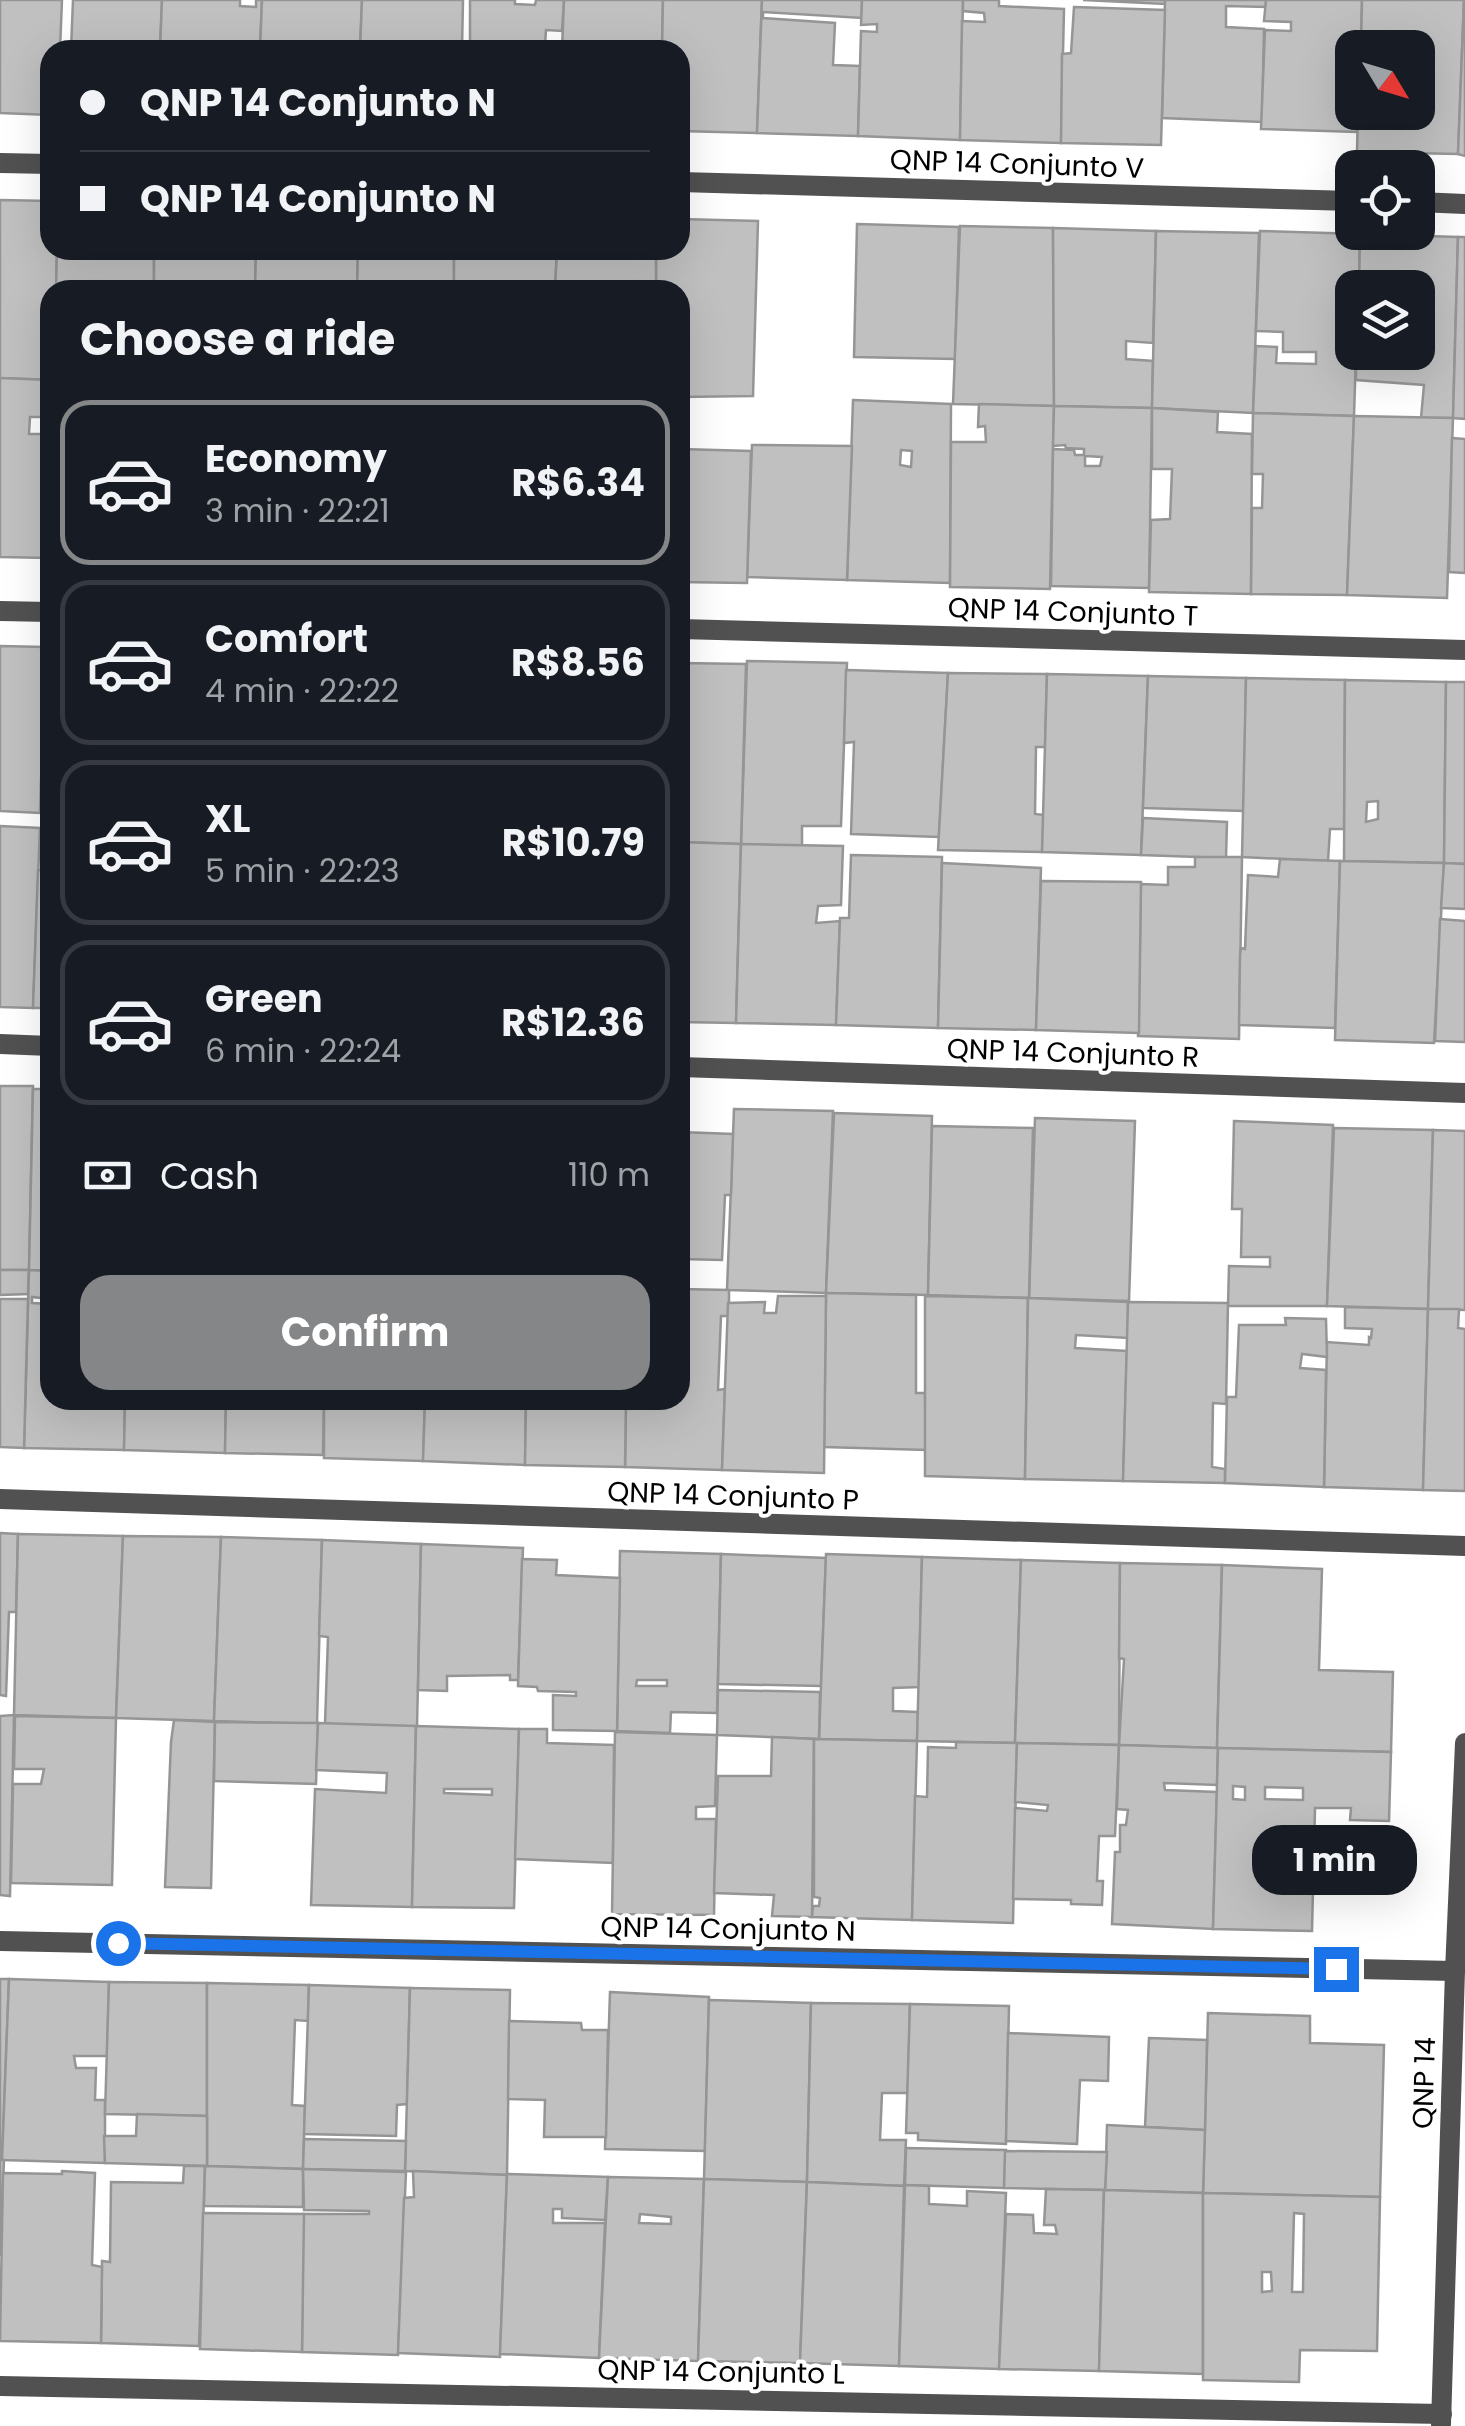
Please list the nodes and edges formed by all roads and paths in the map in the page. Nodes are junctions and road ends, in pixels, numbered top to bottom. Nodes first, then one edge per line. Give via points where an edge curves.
1 (0, 162) edge
2 (40, 164) edge
3 (690, 182) edge
4 (1335, 200) edge
5 (1435, 203) edge
6 (1465, 204) edge
7 (0, 611) edge
8 (40, 612) edge
9 (690, 629) edge
10 (1465, 650) edge
11 (0, 1044) edge
12 (40, 1046) edge
13 (690, 1067) edge
14 (1465, 1093) edge
15 (0, 1499) edge
16 (1465, 1546) edge
17 (1465, 1742) edge
18 (0, 1941) edge
19 (1454, 1971) junction
20 (0, 2386) edge
21 (1442, 2420) edge

1 - 2 street
3 - 4 street, QNP 14 Conjunto V
5 - 6 street
7 - 8 street
9 - 10 street, QNP 14 Conjunto T
11 - 12 street
13 - 14 street, QNP 14 Conjunto R
15 - 16 street, QNP 14 Conjunto P
17 - 19 street, QNP 14
18 - 19 street, QNP 14 Conjunto N
19 - 21 street, QNP 14
20 - 21 street, QNP 14 Conjunto L

